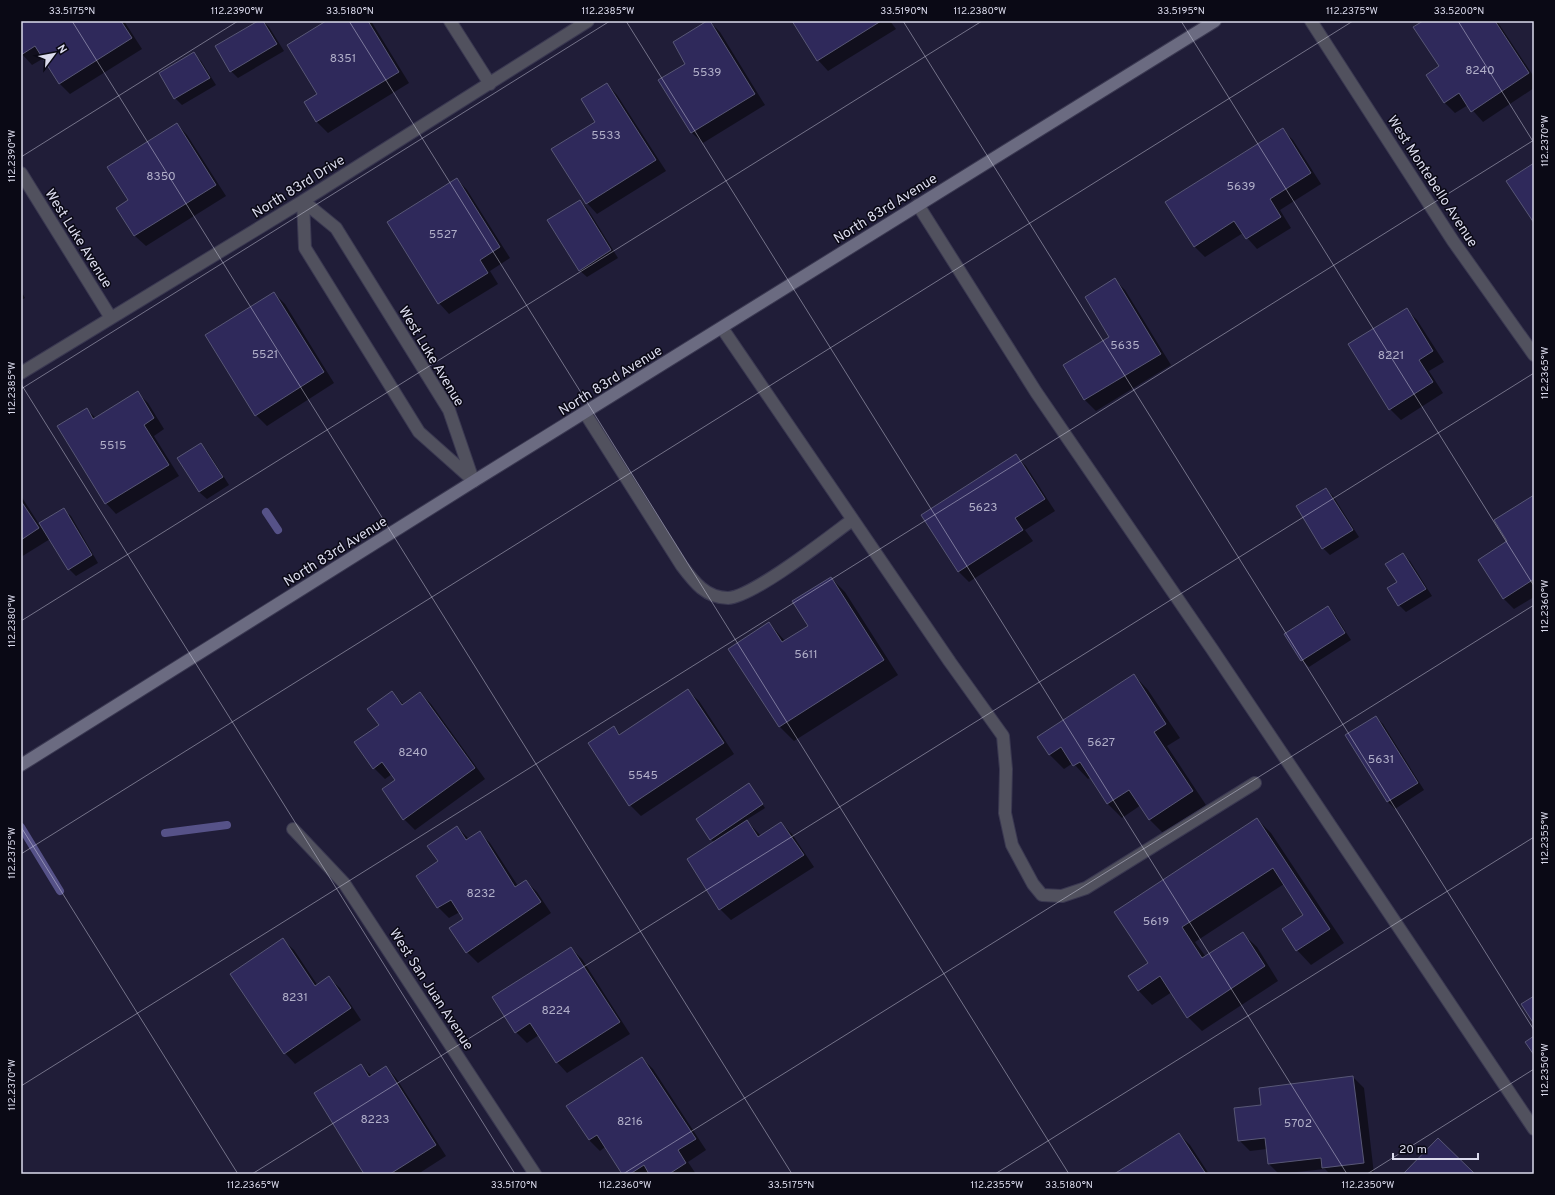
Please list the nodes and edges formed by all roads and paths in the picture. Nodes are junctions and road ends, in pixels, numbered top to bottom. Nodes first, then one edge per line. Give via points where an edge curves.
1 (450, 21) edge
2 (588, 21) edge
3 (1215, 21) edge
4 (1311, 21) edge
5 (490, 84) junction
6 (21, 173) edge
7 (303, 201) junction
8 (918, 204) junction
9 (111, 318) junction
10 (722, 328) junction
11 (1534, 355) edge
12 (21, 373) edge
13 (585, 413) junction
14 (474, 481) junction
15 (852, 520) junction
16 (21, 765) edge
17 (1255, 783) dead end
18 (293, 829) dead end
19 (1534, 1129) edge
20 (535, 1174) edge

1 - 5 street
2 - 5 street, North 83rd Drive
3 - 8 main road, North 83rd Avenue
4 - 11 street, West Montebello Avenue via 1453,240
5 - 7 street, North 83rd Drive
6 - 9 street, West Luke Avenue
7 - 9 street, North 83rd Drive
7 - 14 street, West Luke Avenue via 336,228 449,410
7 - 14 street via 305,248 418,432
8 - 10 main road, North 83rd Avenue
8 - 19 street via 1036,392
9 - 12 street, North 83rd Drive
10 - 13 main road, North 83rd Avenue
10 - 15 street
13 - 14 main road, North 83rd Avenue
13 - 15 street via 696,585 714,596 729,598 756,588
14 - 16 main road, North 83rd Avenue
15 - 17 street via 1003,736 1006,769 1005,813 1012,845 1033,884 1042,895 1062,896 1086,888
18 - 20 street, West San Juan Avenue via 344,883

